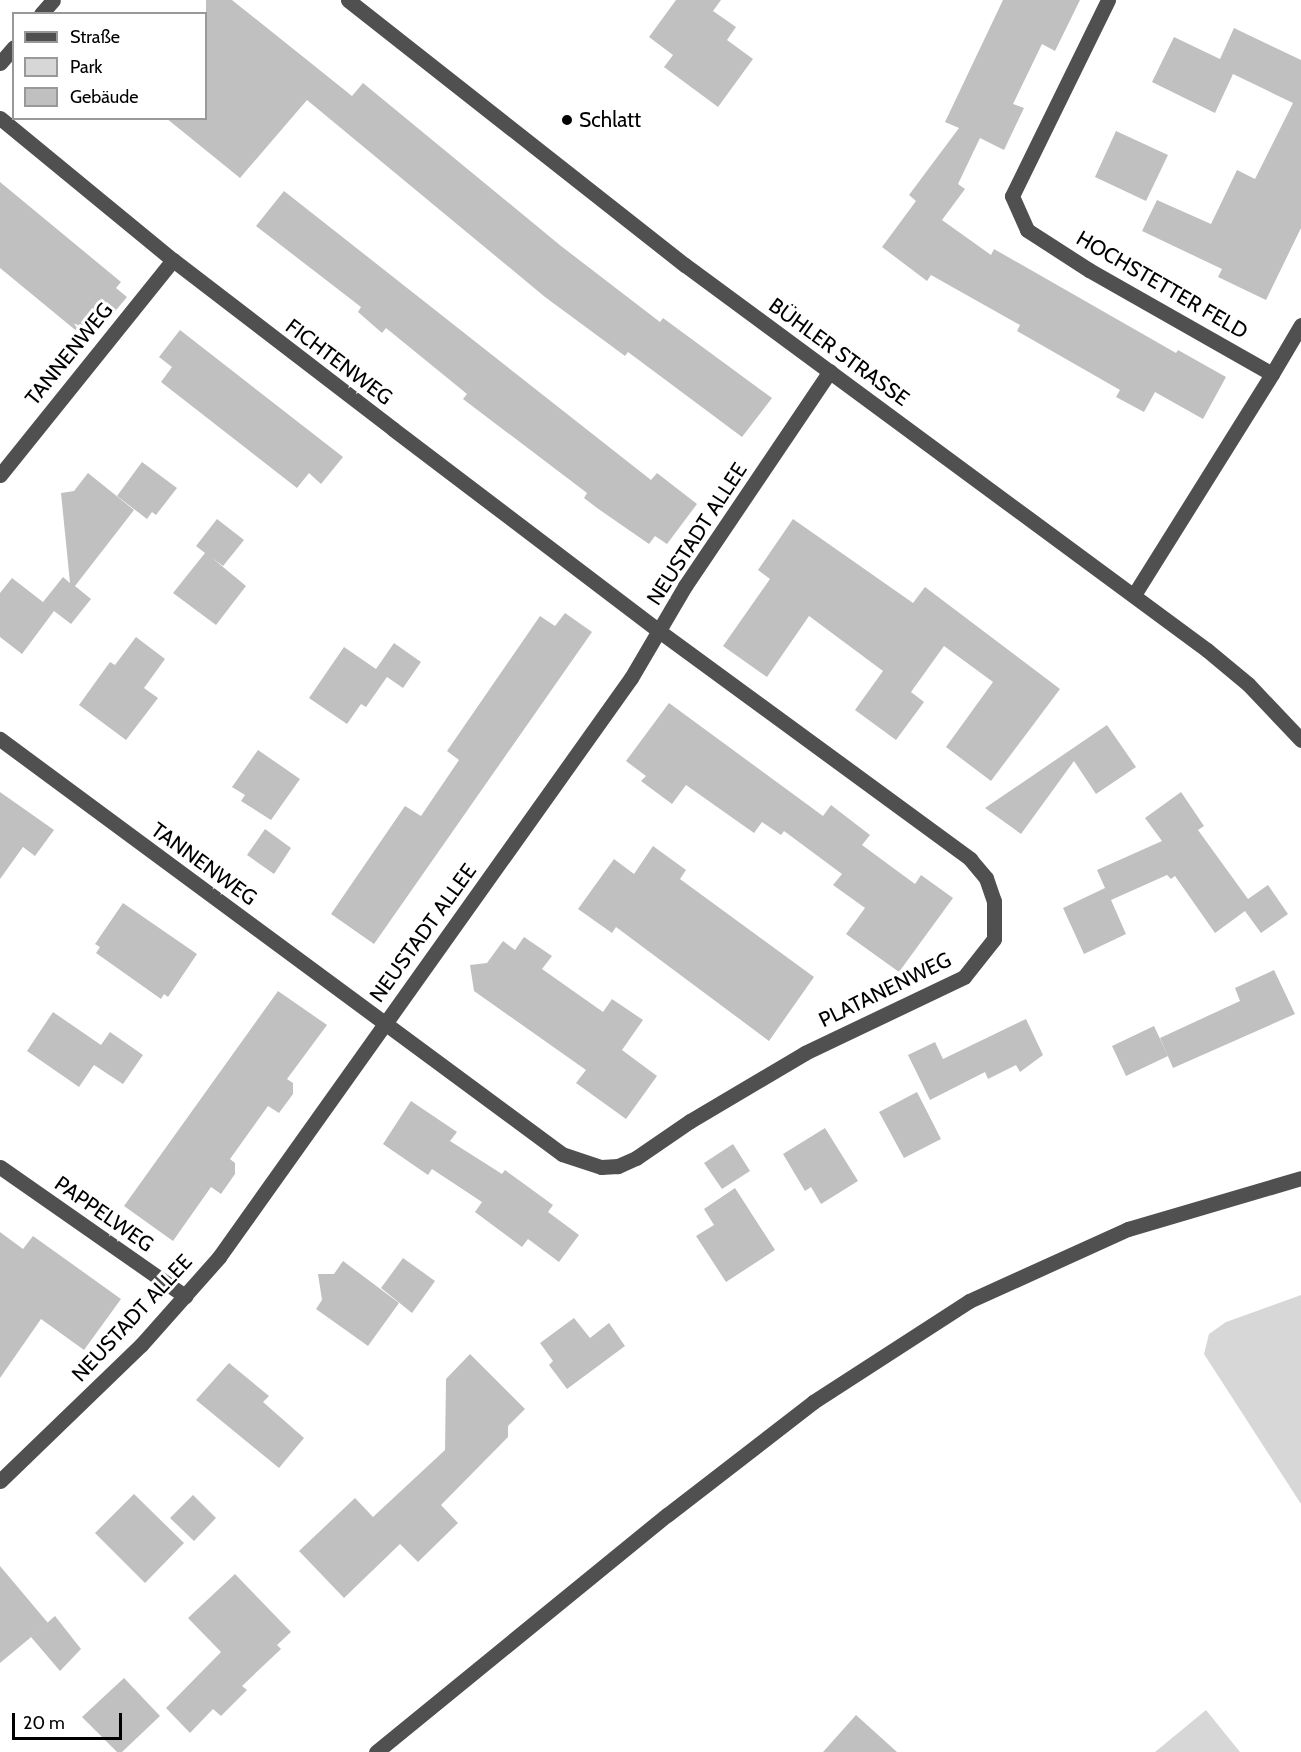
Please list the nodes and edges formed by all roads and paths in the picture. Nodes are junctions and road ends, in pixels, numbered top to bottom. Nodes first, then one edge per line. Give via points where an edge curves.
1 (53, 0) edge
2 (348, 0) edge
3 (1108, 0) edge
4 (43, 12) edge
5 (12, 49) edge
6 (0, 63) edge
7 (0, 118) edge
8 (173, 260) junction
9 (1301, 325) edge
10 (830, 371) junction
11 (1272, 374) junction
12 (0, 475) edge
13 (1134, 595) junction
14 (659, 631) junction
15 (0, 739) edge
16 (1301, 740) edge
17 (385, 1022) junction
18 (0, 1167) edge
19 (1301, 1179) edge
20 (185, 1296) junction
21 (0, 1481) edge
22 (376, 1752) edge

1 - 4 street
2 - 10 street, BÜHLER STRASSE via 614,210
3 - 11 street, HOCHSTETTER FELD via 1012,196 1027,230 1089,270
5 - 6 street
7 - 8 street, FICHTENWEG
8 - 12 street, TANNENWEG
8 - 14 street, FICHTENWEG
9 - 11 street
10 - 13 street, BÜHLER STRASSE
10 - 14 street, NEUSTADT ALLEE
11 - 13 street
13 - 16 street, BÜHLER STRASSE via 1248,684
14 - 17 street, NEUSTADT ALLEE via 631,678
14 - 17 street, PLATANENWEG via 970,859 986,878 994,901 994,939 988,951 964,977 805,1053 618,1166 601,1167 562,1154
15 - 17 street, TANNENWEG
17 - 20 street, NEUSTADT ALLEE via 219,1257
18 - 20 street, PAPPELWEG
19 - 22 street via 1128,1229 969,1301 813,1402 667,1515
20 - 21 street, NEUSTADT ALLEE via 141,1345

